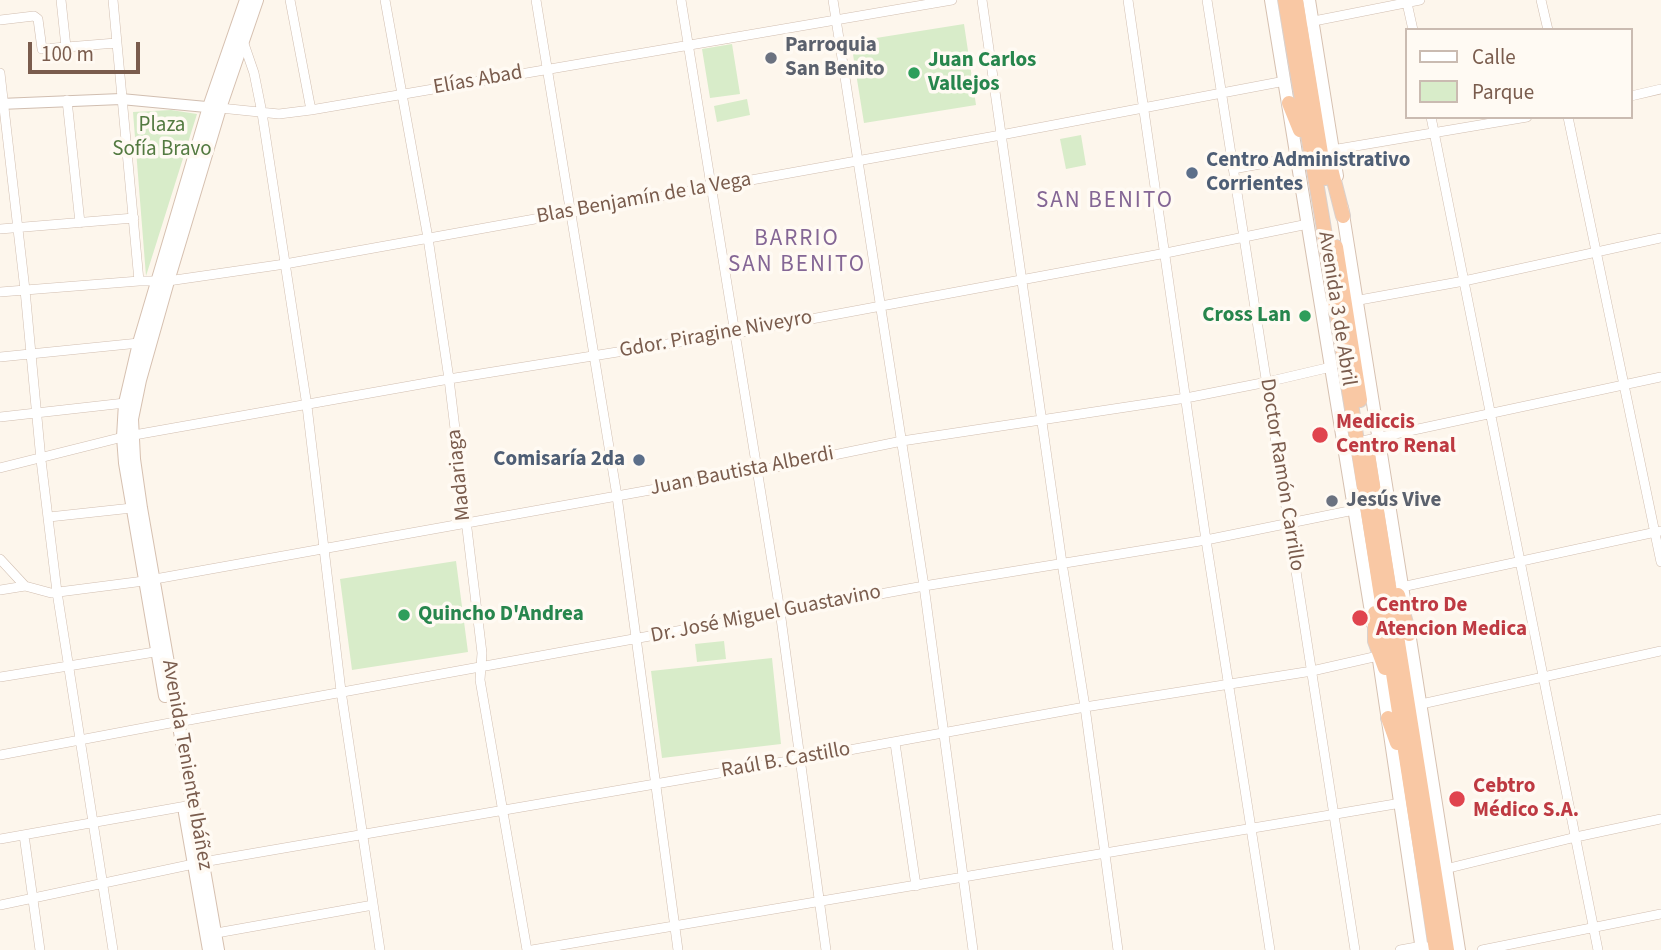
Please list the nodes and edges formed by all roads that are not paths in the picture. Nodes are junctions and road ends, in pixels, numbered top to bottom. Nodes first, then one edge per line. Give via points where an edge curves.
1 (61, 0) edge
2 (113, 0) edge
3 (246, 0) edge
4 (257, 0) edge
5 (290, 0) edge
6 (384, 0) edge
7 (536, 0) edge
8 (681, 0) edge
9 (833, 0) edge
10 (952, 0) edge
11 (982, 0) edge
12 (1128, 0) edge
13 (1207, 0) edge
14 (1272, 0) edge
15 (1285, 0) edge
16 (1297, 0) edge
17 (1309, 0) edge
18 (1420, 0) edge
19 (1541, 0) edge
20 (909, 3) edge
21 (1407, 3) junction
22 (836, 19) junction
23 (0, 20) edge
24 (1295, 23) junction
25 (1413, 28) edge
26 (1548, 28) edge
27 (243, 41) junction
28 (116, 43) junction
29 (688, 44) junction
30 (66, 47) junction
31 (547, 69) junction
32 (0, 73) edge
33 (1285, 81) junction
34 (1310, 82) junction
35 (1661, 89) edge
36 (401, 94) junction
37 (1221, 94) junction
38 (1633, 96) edge
39 (121, 99) junction
40 (67, 100) junction
41 (1290, 103) junction
42 (2, 104) edge
43 (214, 107) junction
44 (1145, 109) junction
45 (311, 110) junction
46 (262, 113) junction
47 (1431, 119) edge
48 (1516, 119) edge
49 (1567, 119) edge
50 (1434, 134) junction
51 (1001, 135) junction
52 (1332, 149) junction
53 (1298, 157) junction
54 (857, 160) junction
55 (1233, 169) junction
56 (12, 172) junction
57 (0, 173) edge
58 (711, 187) junction
59 (572, 213) junction
60 (1343, 216) junction
61 (134, 218) junction
62 (80, 223) junction
63 (1315, 224) junction
64 (17, 227) junction
65 (0, 229) edge
66 (428, 238) junction
67 (1244, 238) junction
68 (1661, 238) edge
69 (1596, 252) junction
70 (1166, 253) junction
71 (285, 264) junction
72 (1022, 279) junction
73 (139, 281) junction
74 (162, 281) junction
75 (1464, 281) junction
76 (25, 290) junction
77 (0, 292) edge
78 (1339, 304) junction
79 (881, 306) junction
80 (736, 333) junction
81 (139, 343) junction
82 (31, 354) junction
83 (594, 356) junction
84 (0, 357) edge
85 (1331, 367) junction
86 (1661, 377) edge
87 (449, 379) junction
88 (1267, 383) junction
89 (1624, 385) junction
90 (1186, 398) junction
91 (125, 403) junction
92 (307, 406) junction
93 (37, 413) junction
94 (1489, 415) junction
95 (0, 417) edge
96 (1042, 418) junction
97 (127, 437) junction
98 (902, 441) junction
99 (1362, 442) junction
100 (41, 460) junction
101 (0, 468) edge
102 (757, 471) junction
103 (617, 496) junction
104 (1365, 505) junction
105 (132, 508) junction
106 (49, 517) junction
107 (1290, 522) junction
108 (465, 523) junction
109 (1658, 532) edge
110 (1206, 540) junction
111 (323, 550) junction
112 (0, 559) edge
113 (1661, 562) edge
114 (1062, 563) junction
115 (1520, 563) junction
116 (149, 580) junction
117 (25, 586) junction
118 (924, 586) junction
119 (0, 590) edge
120 (1385, 591) junction
121 (57, 592) junction
122 (780, 611) junction
123 (1409, 634) joint
124 (637, 639) junction
125 (1376, 641) junction
126 (161, 651) junction
127 (1661, 651) edge
128 (1378, 656) junction
129 (69, 666) junction
130 (481, 666) junction
131 (1312, 671) junction
132 (0, 677) edge
133 (1543, 677) junction
134 (1228, 684) junction
135 (341, 691) junction
136 (1085, 707) junction
137 (1402, 710) junction
138 (174, 723) junction
139 (944, 734) junction
140 (79, 741) junction
141 (894, 743) junction
142 (0, 755) edge
143 (800, 759) junction
144 (654, 783) junction
145 (1401, 803) junction
146 (188, 806) junction
147 (501, 810) junction
148 (1335, 815) junction
149 (1661, 818) edge
150 (93, 822) junction
151 (1422, 828) junction
152 (1251, 829) junction
153 (24, 835) junction
154 (362, 835) junction
155 (1576, 837) junction
156 (0, 839) edge
157 (1105, 853) junction
158 (198, 863) junction
159 (1429, 872) junction
160 (963, 878) junction
161 (103, 882) junction
162 (916, 886) junction
163 (32, 897) junction
164 (819, 901) junction
165 (0, 905) edge
166 (373, 905) junction
167 (1661, 914) edge
168 (674, 925) junction
169 (1594, 927) junction
170 (211, 934) junction
171 (1434, 949) edge
172 (40, 950) edge
173 (113, 950) edge
174 (209, 950) edge
175 (218, 950) edge
176 (380, 950) edge
177 (527, 950) edge
178 (532, 950) edge
179 (678, 950) edge
180 (825, 950) edge
181 (973, 950) edge
182 (1118, 950) edge
183 (1270, 950) edge
184 (1355, 950) edge
185 (1400, 950) edge
186 (1459, 950) edge
187 (1482, 950) edge
188 (1598, 950) edge

1 - 30 street
2 - 28 street
3 - 43 main road
4 - 27 main road
5 - 45 street
6 - 36 street, Madariaga
7 - 31 street
8 - 29 street
9 - 22 street
10 - 20 street, Elías Abad
11 - 51 street
12 - 44 street
13 - 37 street, Doctor Ramón Carrillo
14 - 24 main road, Avenida 3 de Abril
15 - 24 highway, Avenida 3 de Abril
16 - 24 highway
17 - 24 main road, Avenida 3 de Abril
18 - 21 street
19 - 26 street
20 - 22 street, Elías Abad
21 - 24 street
21 - 25 street
22 - 29 street, Elías Abad
22 - 54 street
23 - 30 street via 34,16 42,49
24 - 33 main road, Avenida 3 de Abril
24 - 34 highway, Avenida 3 de Abril
24 - 52 main road, Avenida 3 de Abril
24 - 63 highway, Avenida 3 de Abril
27 - 43 main road
27 - 46 street
28 - 30 street
28 - 39 street
29 - 31 street, Elías Abad
29 - 58 street
31 - 36 street, Elías Abad
31 - 59 street
32 - 42 street
33 - 37 street, Blas Benjamín de la Vega
33 - 41 main road, Avenida 3 de Abril
34 - 60 highway
34 - 78 highway, Avenida 3 de Abril
35 - 38 street
36 - 45 street, Elías Abad
36 - 66 street, Madariaga
37 - 44 street, Blas Benjamín de la Vega
37 - 55 street, Doctor Ramón Carrillo
39 - 40 street, Elías Abad
39 - 43 street, Elías Abad
39 - 61 street
40 - 42 street, Elías Abad
40 - 62 street
41 - 53 main road, Avenida 3 de Abril
41 - 63 highway via 1300,127
42 - 56 street
43 - 46 street, Elías Abad
43 - 74 main road
44 - 51 street, Blas Benjamín de la Vega
44 - 70 street
45 - 46 street, Elías Abad
46 - 71 street
47 - 50 street
48 - 50 street
49 - 69 street
50 - 52 street
50 - 75 street
51 - 54 street, Blas Benjamín de la Vega
51 - 72 street
52 - 60 main road, Avenida 3 de Abril
53 - 55 street
53 - 63 main road, Avenida 3 de Abril
54 - 58 street, Blas Benjamín de la Vega
54 - 79 street
55 - 67 street, Doctor Ramón Carrillo
56 - 57 street
56 - 64 street
58 - 59 street, Blas Benjamín de la Vega
58 - 80 street
59 - 66 street, Blas Benjamín de la Vega
59 - 83 street
60 - 78 main road, Avenida 3 de Abril
61 - 62 street
61 - 73 street
62 - 64 street
63 - 67 street, Gdor. Piragine Niveyro
63 - 78 highway, Avenida 3 de Abril
64 - 65 street
64 - 76 street
66 - 71 street, Blas Benjamín de la Vega
66 - 87 street, Madariaga
67 - 70 street, Gdor. Piragine Niveyro
67 - 88 street, Doctor Ramón Carrillo
68 - 69 street
69 - 75 street
69 - 89 street
70 - 72 street, Gdor. Piragine Niveyro
70 - 90 street
71 - 74 street, Blas Benjamín de la Vega
71 - 92 street
72 - 79 street, Gdor. Piragine Niveyro
72 - 96 street
73 - 74 street, Blas Benjamín de la Vega
73 - 76 street, Blas Benjamín de la Vega
74 - 81 main road
74 - 97 main road
75 - 78 street
75 - 94 street
76 - 77 street, Blas Benjamín de la Vega
76 - 82 street
78 - 85 main road, Avenida 3 de Abril
78 - 99 highway, Avenida 3 de Abril
79 - 80 street, Gdor. Piragine Niveyro
79 - 98 street
80 - 83 street, Gdor. Piragine Niveyro
80 - 102 street
81 - 82 street
81 - 91 main road
82 - 84 street
82 - 93 street
83 - 87 street, Gdor. Piragine Niveyro
83 - 103 street
85 - 88 street, Juan Bautista Alberdi
85 - 99 main road, Avenida 3 de Abril
86 - 89 street
87 - 92 street, Gdor. Piragine Niveyro
87 - 108 street, Madariaga
88 - 90 street, Juan Bautista Alberdi
88 - 107 street, Doctor Ramón Carrillo
89 - 94 street
89 - 109 street
90 - 96 street, Juan Bautista Alberdi
90 - 110 street
91 - 93 street
91 - 97 main road
92 - 97 street, Gdor. Piragine Niveyro
92 - 111 street
93 - 95 street
93 - 100 street
94 - 99 street
94 - 115 street
96 - 98 street, Juan Bautista Alberdi
96 - 114 street
97 - 100 street, Gdor. Piragine Niveyro
97 - 105 main road
97 - 116 main road
98 - 102 street, Juan Bautista Alberdi
98 - 118 street
99 - 104 highway, Avenida 3 de Abril
99 - 120 main road, Avenida 3 de Abril
100 - 101 street, Gdor. Piragine Niveyro
100 - 106 street
102 - 103 street, Juan Bautista Alberdi
102 - 122 street
103 - 108 street, Juan Bautista Alberdi
103 - 124 street
104 - 107 street, Dr. José Miguel Guastavino
104 - 120 highway
104 - 120 highway
105 - 106 street
105 - 116 main road
106 - 121 street
107 - 110 street, Dr. José Miguel Guastavino
107 - 131 street, Doctor Ramón Carrillo
108 - 111 street, Juan Bautista Alberdi
108 - 130 street, Madariaga
109 - 113 street
109 - 115 street
110 - 114 street, Dr. José Miguel Guastavino
110 - 134 street
111 - 116 street, Juan Bautista Alberdi
111 - 135 street
112 - 117 street
114 - 118 street, Dr. José Miguel Guastavino
114 - 136 street
115 - 120 street
115 - 133 street
116 - 121 street, Juan Bautista Alberdi
116 - 126 main road, Avenida Teniente Ibáñez
117 - 119 street, Juan Bautista Alberdi
117 - 121 street, Juan Bautista Alberdi
118 - 122 street, Dr. José Miguel Guastavino
118 - 139 street
120 - 123 highway
120 - 125 highway
120 - 137 highway, Avenida 3 de Abril
121 - 129 street
122 - 124 street, Dr. José Miguel Guastavino
122 - 143 street
123 - 137 main road, Avenida 3 de Abril
124 - 130 street, Dr. José Miguel Guastavino
124 - 144 street
125 - 128 main road, Avenida 3 de Abril
125 - 137 highway
126 - 129 street
126 - 138 main road, Avenida Teniente Ibáñez
127 - 133 street
128 - 131 street, Raúl B. Castillo
128 - 137 main road, Avenida 3 de Abril
129 - 132 street
129 - 140 street
130 - 135 street, Dr. José Miguel Guastavino
130 - 147 street, Madariaga
131 - 134 street, Raúl B. Castillo
131 - 148 street, Doctor Ramón Carrillo
133 - 137 street
133 - 155 street
134 - 136 street, Raúl B. Castillo
134 - 152 street
135 - 138 street, Dr. José Miguel Guastavino
135 - 154 street
136 - 139 street, Raúl B. Castillo
136 - 157 street
137 - 145 main road, Avenida 3 de Abril
137 - 151 highway via 1396,739 1403,779
137 - 151 highway via 1418,734
137 - 159 main road, Avenida 3 de Abril
138 - 140 street, Dr. José Miguel Guastavino
138 - 146 main road, Avenida Teniente Ibáñez
139 - 141 street, Raúl B. Castillo
139 - 160 street
140 - 142 street, Dr. José Miguel Guastavino
140 - 150 street
141 - 143 street, Raúl B. Castillo
141 - 162 street
143 - 144 street, Raúl B. Castillo
143 - 164 street
144 - 147 street, Raúl B. Castillo
144 - 168 street
145 - 148 street
145 - 159 main road, Avenida 3 de Abril
146 - 150 street
146 - 158 main road, Avenida Teniente Ibáñez
147 - 154 street, Raúl B. Castillo
147 - 177 street, Madariaga
148 - 152 street
148 - 184 street, Doctor Ramón Carrillo
149 - 155 street
150 - 153 street
150 - 161 street
151 - 159 highway, Avenida 3 de Abril
152 - 157 street
152 - 183 street
153 - 156 street
153 - 163 street
154 - 158 street, Raúl B. Castillo
154 - 166 street
155 - 159 street
155 - 169 street
157 - 160 street
157 - 182 street
158 - 161 street, Raúl B. Castillo
158 - 170 main road, Avenida Teniente Ibáñez
159 - 171 highway, Avenida 3 de Abril
159 - 186 main road, Avenida 3 de Abril
160 - 162 street
160 - 181 street
161 - 163 street, Raúl B. Castillo
161 - 173 street
162 - 164 street
163 - 165 street, Raúl B. Castillo
163 - 172 street
164 - 168 street
164 - 180 street
166 - 170 street
166 - 176 street
167 - 169 street
168 - 178 street
168 - 179 street
169 - 187 street
169 - 188 street
170 - 174 main road, Avenida Teniente Ibáñez
170 - 175 main road, Avenida Teniente Ibáñez
171 - 185 street

